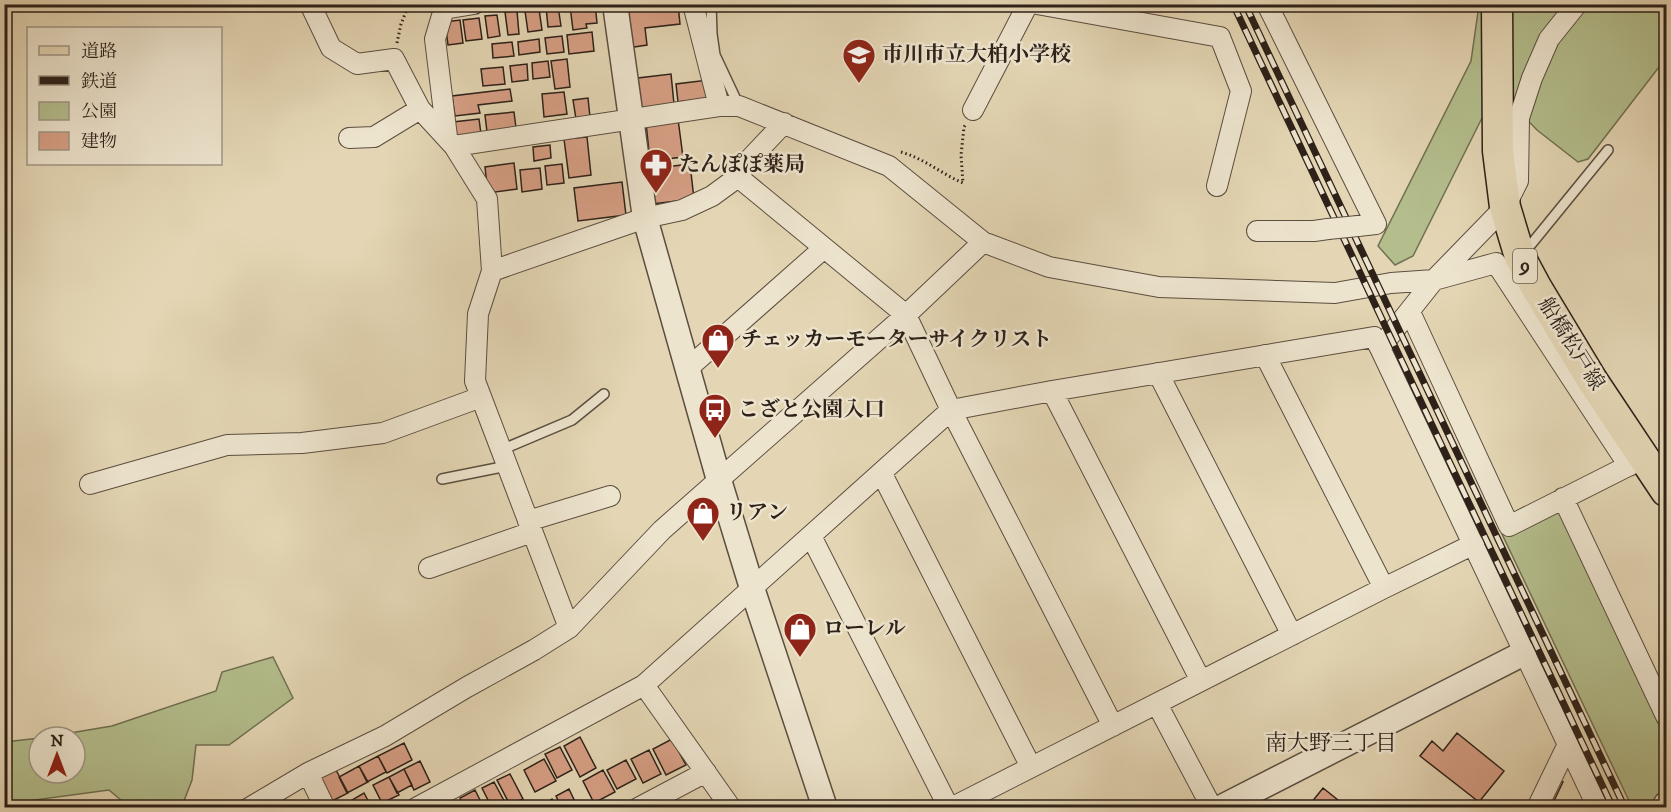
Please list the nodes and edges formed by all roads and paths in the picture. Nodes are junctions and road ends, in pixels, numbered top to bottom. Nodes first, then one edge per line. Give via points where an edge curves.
1 (310, 4) edge
2 (409, 4) edge
3 (474, 4) edge
4 (615, 4) edge
5 (693, 4) edge
6 (711, 4) edge
7 (1028, 4) edge
8 (1037, 4) edge
9 (1267, 4) edge
10 (1497, 4) edge
11 (1576, 4) edge
12 (445, 7) edge
13 (394, 59) junction
14 (719, 106) junction
15 (739, 106) junction
16 (420, 109) junction
17 (973, 110) joint
18 (631, 119) junction
19 (784, 123) junction
20 (349, 138) dead end
21 (451, 141) junction
22 (1608, 150) dead end
23 (901, 152) dead end
24 (738, 177) junction
25 (1217, 186) dead end
26 (1504, 207) junction
27 (645, 218) junction
28 (1257, 231) dead end
29 (983, 242) junction
30 (824, 248) junction
31 (1520, 257) junction
32 (492, 271) junction
33 (1434, 280) junction
34 (1410, 312) junction
35 (906, 315) junction
36 (1380, 348) junction
37 (1265, 355) junction
38 (687, 369) junction
39 (1158, 373) junction
40 (1052, 391) junction
41 (604, 394) dead end
42 (481, 397) junction
43 (951, 410) junction
44 (504, 458) junction
45 (1636, 462) junction
46 (882, 474) junction
47 (442, 479) dead end
48 (718, 480) junction
49 (90, 484) dead end
50 (1666, 491) edge
51 (610, 496) dead end
52 (1563, 498) junction
53 (530, 526) junction
54 (811, 536) junction
55 (1474, 544) junction
56 (429, 568) dead end
57 (752, 588) junction
58 (1384, 588) junction
59 (569, 628) junction
60 (1292, 635) junction
61 (1524, 653) junction
62 (1202, 681) junction
63 (644, 684) junction
64 (1157, 704) junction
65 (1666, 716) edge
66 (1113, 726) junction
67 (1568, 744) junction
68 (1031, 767) junction
69 (706, 772) junction
70 (308, 773) junction
71 (249, 807) edge
72 (325, 807) edge
73 (416, 807) edge
74 (639, 807) edge
75 (730, 807) edge
76 (825, 807) edge
77 (950, 807) edge
78 (1212, 807) edge
79 (1221, 807) edge
80 (1537, 807) edge
81 (1598, 807) edge

1 - 13 street via 331,48 357,64
2 - 13 path
3 - 12 street
4 - 18 street
5 - 14 street
6 - 15 lane via 715,55
7 - 17 street
8 - 25 street via 1220,37 1241,91
9 - 28 street, bridge via 1376,224 1314,231
10 - 26 main road, 船橋松戸線 / 9 via 1498,151
11 - 26 street via 1549,39 1532,78 1519,118 1518,181
12 - 21 street via 435,39
13 - 16 street
14 - 15 street
14 - 18 street
15 - 19 street
16 - 20 street via 374,137
16 - 21 street
17 - 23 path via 964,127 963,183
18 - 21 street
18 - 27 street
19 - 24 street
19 - 29 street via 889,166
21 - 32 street via 487,199
22 - 31 lane
24 - 27 street via 712,196 682,210
24 - 30 street
26 - 31 main road, 船橋松戸線 / 9
26 - 33 street
27 - 32 street
27 - 38 street
29 - 33 street via 1049,267 1159,287 1335,293
29 - 35 street
30 - 35 street
30 - 38 street
31 - 45 main road, 船橋松戸線 / 9
32 - 42 street via 478,314 475,381
33 - 34 street
33 - 45 street via 1496,263
34 - 36 street
34 - 52 street via 1509,526
35 - 43 street
35 - 48 street
36 - 37 street via 1374,337
36 - 55 street
37 - 39 street
37 - 58 street
38 - 48 street
39 - 40 street
39 - 60 street
40 - 43 street
40 - 62 street
41 - 44 lane via 572,420
42 - 44 street
42 - 49 street via 383,433 302,443 227,445
43 - 46 street
43 - 66 street
44 - 47 lane
44 - 53 street
45 - 50 main road, 船橋松戸線 / 9
45 - 52 street
46 - 54 street
46 - 68 street
48 - 57 street
48 - 59 street via 662,530
51 - 53 street
52 - 65 street
53 - 56 street
53 - 59 street
54 - 57 street
54 - 77 street
55 - 58 street
55 - 61 street
57 - 63 street
57 - 76 street
58 - 60 street
59 - 70 street via 385,736
60 - 62 street
61 - 67 street
61 - 79 street
62 - 64 street
63 - 69 street
63 - 73 street
64 - 66 street
64 - 78 street
66 - 68 street
67 - 80 street
67 - 81 street
68 - 77 street
69 - 74 street
69 - 75 street
70 - 71 street
70 - 72 street

